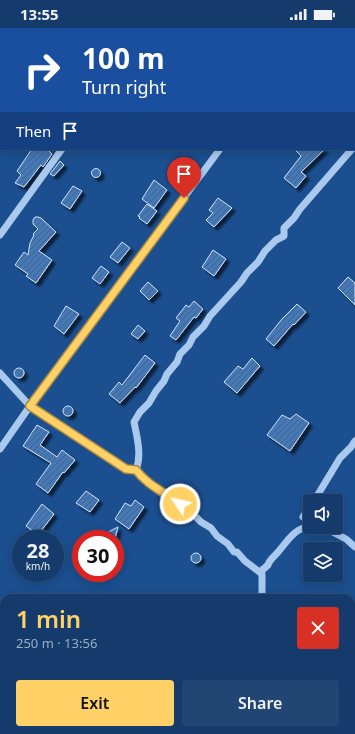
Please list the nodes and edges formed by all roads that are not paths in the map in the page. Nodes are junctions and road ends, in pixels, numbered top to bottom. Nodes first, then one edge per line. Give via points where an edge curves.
1 (61, 150) edge
2 (219, 150) edge
3 (351, 150) edge
4 (0, 235) edge
5 (0, 373) edge
6 (30, 406) junction
7 (355, 440) edge
8 (0, 449) edge
9 (136, 470) junction
10 (318, 494) edge
11 (303, 528) edge
12 (336, 534) edge
13 (355, 547) edge
14 (260, 572) junction
15 (262, 594) edge

1 - 4 street
2 - 6 street
3 - 9 street via 284,228 284,236 265,251 193,337 149,403 140,412 134,422 139,463
5 - 6 street
6 - 8 street
6 - 9 street via 126,469
7 - 10 street via 340,458
9 - 14 street via 150,485 167,494 211,528 234,552
11 - 14 street via 285,542
12 - 13 street
14 - 15 street

